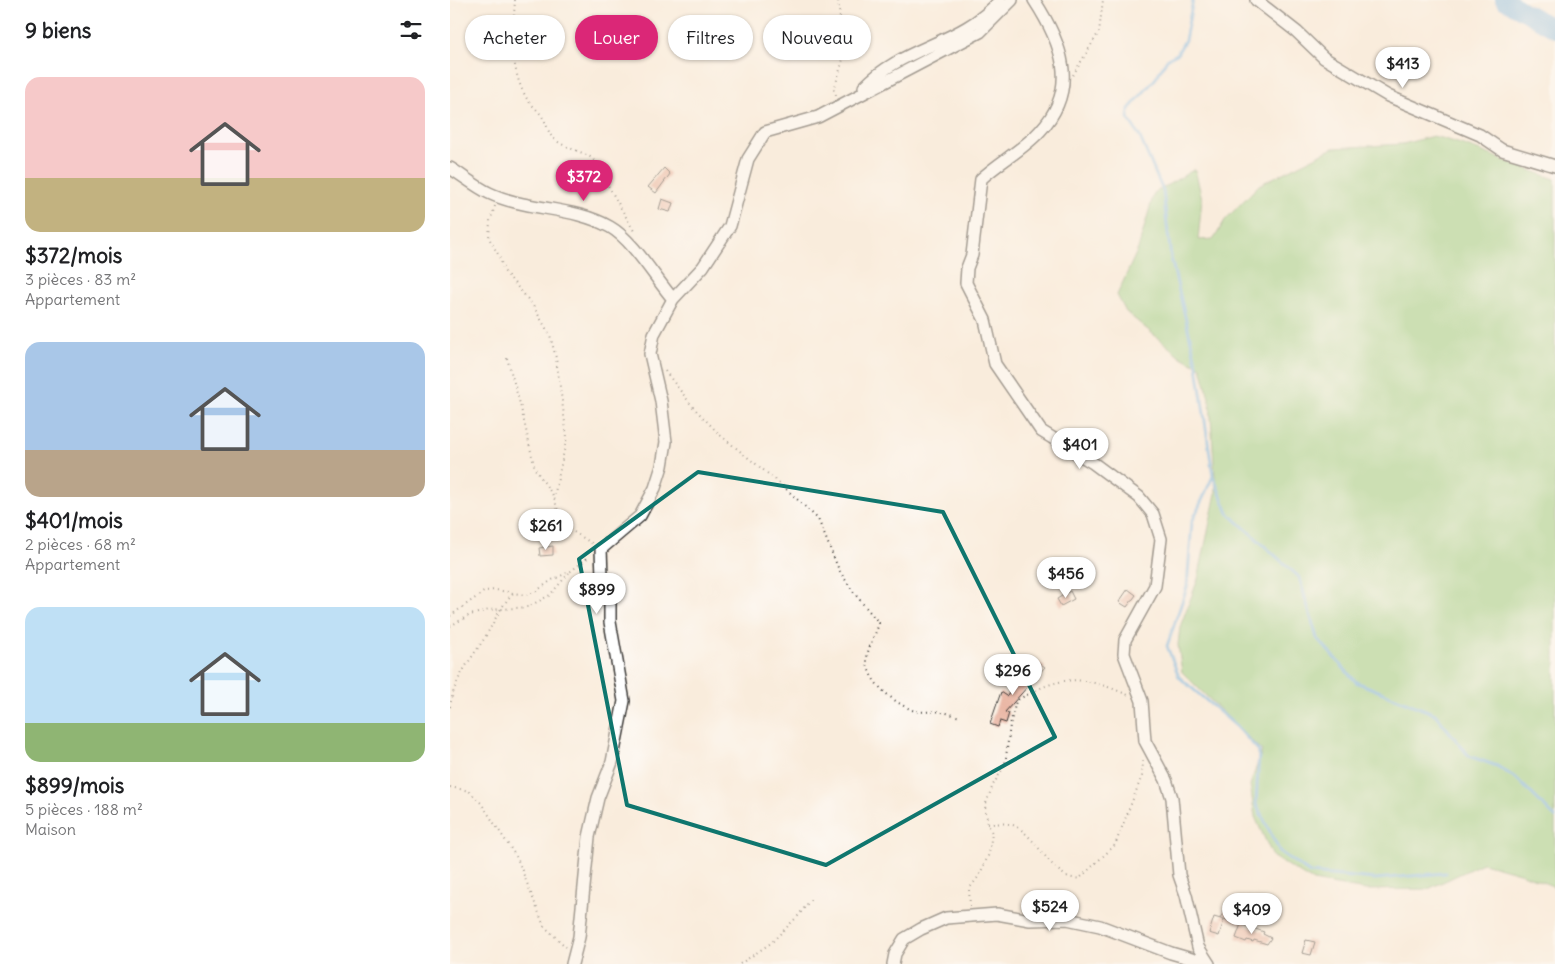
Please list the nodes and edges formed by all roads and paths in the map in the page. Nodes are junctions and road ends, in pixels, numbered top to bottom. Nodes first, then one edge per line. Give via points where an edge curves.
1 (515, 0) edge
2 (838, 0) edge
3 (1000, 0) edge
4 (1012, 0) edge
5 (1034, 0) edge
6 (1103, 0) edge
7 (1256, 0) edge
8 (1065, 83) junction
9 (856, 96) junction
10 (838, 106) junction
11 (1555, 166) edge
12 (450, 168) edge
13 (498, 196) junction
14 (636, 251) junction
15 (672, 299) junction
16 (650, 354) junction
17 (506, 358) dead end
18 (554, 497) junction
19 (601, 549) junction
20 (571, 571) junction
21 (513, 593) junction
22 (499, 609) junction
23 (450, 616) edge
24 (450, 626) edge
25 (1142, 701) junction
26 (450, 707) edge
27 (961, 717) dead end
28 (1143, 758) dead end
29 (450, 787) edge
30 (988, 824) junction
31 (811, 899) dead end
32 (970, 916) junction
33 (573, 961) edge
34 (740, 964) edge
35 (893, 964) edge
36 (1209, 964) edge

1 - 14 path via 515,74 526,99 542,116 552,137 593,159 636,235
2 - 10 path via 844,56 834,90
3 - 9 street via 986,16 958,34 922,48 874,76
4 - 9 street via 980,32
5 - 8 street via 1054,34
6 - 8 path via 1099,32 1072,78
7 - 11 street via 1324,58 1388,96 1480,135 1502,150
8 - 25 street via 1061,100 1040,132 981,179 966,283 984,320 995,364 1041,431 1120,481 1153,514 1161,538 1155,586 1125,640 1124,654
9 - 10 street
10 - 15 street via 818,116 765,132 748,159 730,226 703,267
12 - 13 street
13 - 14 street via 583,215 611,228
13 - 18 path via 490,221 489,238 504,271 532,304 550,335 556,358 566,437
14 - 15 street
15 - 16 street via 654,334
16 - 19 street via 666,442 662,466 640,516
16 - 27 path via 678,385 692,407 818,519 839,570 878,623 868,652 867,670 874,680 894,699 913,710 933,714 940,711
17 - 18 path via 535,470
18 - 19 path via 559,515 569,529
19 - 20 path
19 - 33 street via 602,576 610,600 610,622 624,700 612,762 598,798 589,837
20 - 21 path via 535,592 525,595
20 - 22 path via 550,595 528,608
21 - 22 path
21 - 23 path via 485,591
22 - 24 path via 470,615
22 - 26 path via 462,669
25 - 30 path via 1085,679 1056,682 1016,701 1005,765 986,806
25 - 36 street via 1145,741 1172,798 1179,875 1198,946
28 - 30 path via 1142,776 1115,845 1080,878 1062,875 1037,844 1014,825
29 - 33 path via 469,791 481,803 517,858 544,926
30 - 32 path via 992,833 989,854 969,889
31 - 34 path via 771,943
32 - 35 street via 946,918 904,939
32 - 36 street via 997,914 1030,920 1067,919 1100,926

